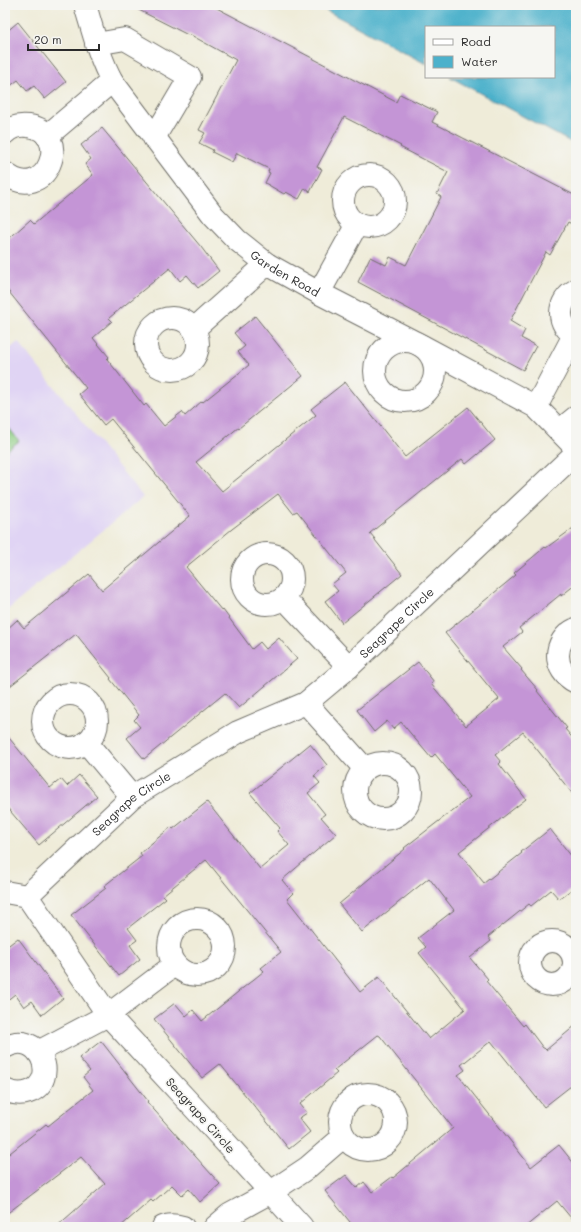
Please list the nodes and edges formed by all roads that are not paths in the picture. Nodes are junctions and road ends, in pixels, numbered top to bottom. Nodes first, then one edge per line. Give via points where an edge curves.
1 (85, 5) edge
2 (96, 44) junction
3 (112, 81) junction
4 (5, 133) edge
5 (47, 136) junction
6 (154, 138) junction
7 (5, 173) edge
8 (357, 224) dead end
9 (267, 264) junction
10 (576, 290) edge
11 (319, 293) junction
12 (194, 329) dead end
13 (575, 335) edge
14 (536, 407) junction
15 (568, 424) edge
16 (576, 448) edge
17 (576, 454) edge
18 (284, 598) dead end
19 (576, 629) edge
20 (349, 667) junction
21 (576, 682) edge
22 (306, 703) junction
23 (86, 742) dead end
24 (365, 769) dead end
25 (132, 797) junction
26 (5, 892) edge
27 (27, 896) junction
28 (174, 965) dead end
29 (108, 1015) junction
30 (5, 1047) edge
31 (38, 1052) junction
32 (5, 1090) edge
33 (344, 1136) dead end
34 (271, 1192) junction
35 (163, 1227) edge
36 (183, 1227) edge
37 (215, 1227) edge
38 (302, 1227) edge

1 - 2 street, Garden Road
2 - 3 street, Garden Road
2 - 6 street via 125,39 190,77
3 - 5 street
3 - 6 street, Garden Road
4 - 5 street via 23,125 32,126
5 - 7 street via 53,154 46,172 30,181 20,181
6 - 9 street, Garden Road via 213,215 237,240
8 - 11 street
9 - 11 street, Garden Road
9 - 12 street
10 - 13 street via 563,301 560,311 566,329
11 - 14 street, Garden Road
13 - 14 street
14 - 15 street, Garden Road
15 - 16 street, Garden Road
17 - 20 street, Seagrape Circle
18 - 20 street
19 - 21 street via 566,635 558,653 563,672
20 - 22 street, Seagrape Circle
22 - 24 street
22 - 25 street, Seagrape Circle via 238,732
23 - 25 street
25 - 27 street, Seagrape Circle
26 - 27 street
27 - 29 street, Seagrape Circle
28 - 29 street
29 - 31 street
29 - 34 street, Seagrape Circle
30 - 31 street via 23,1043 32,1046
31 - 32 street via 45,1068 39,1085 24,1093 14,1094
33 - 34 street via 307,1168
34 - 37 street via 229,1215
34 - 38 street, Seagrape Circle
35 - 36 street

